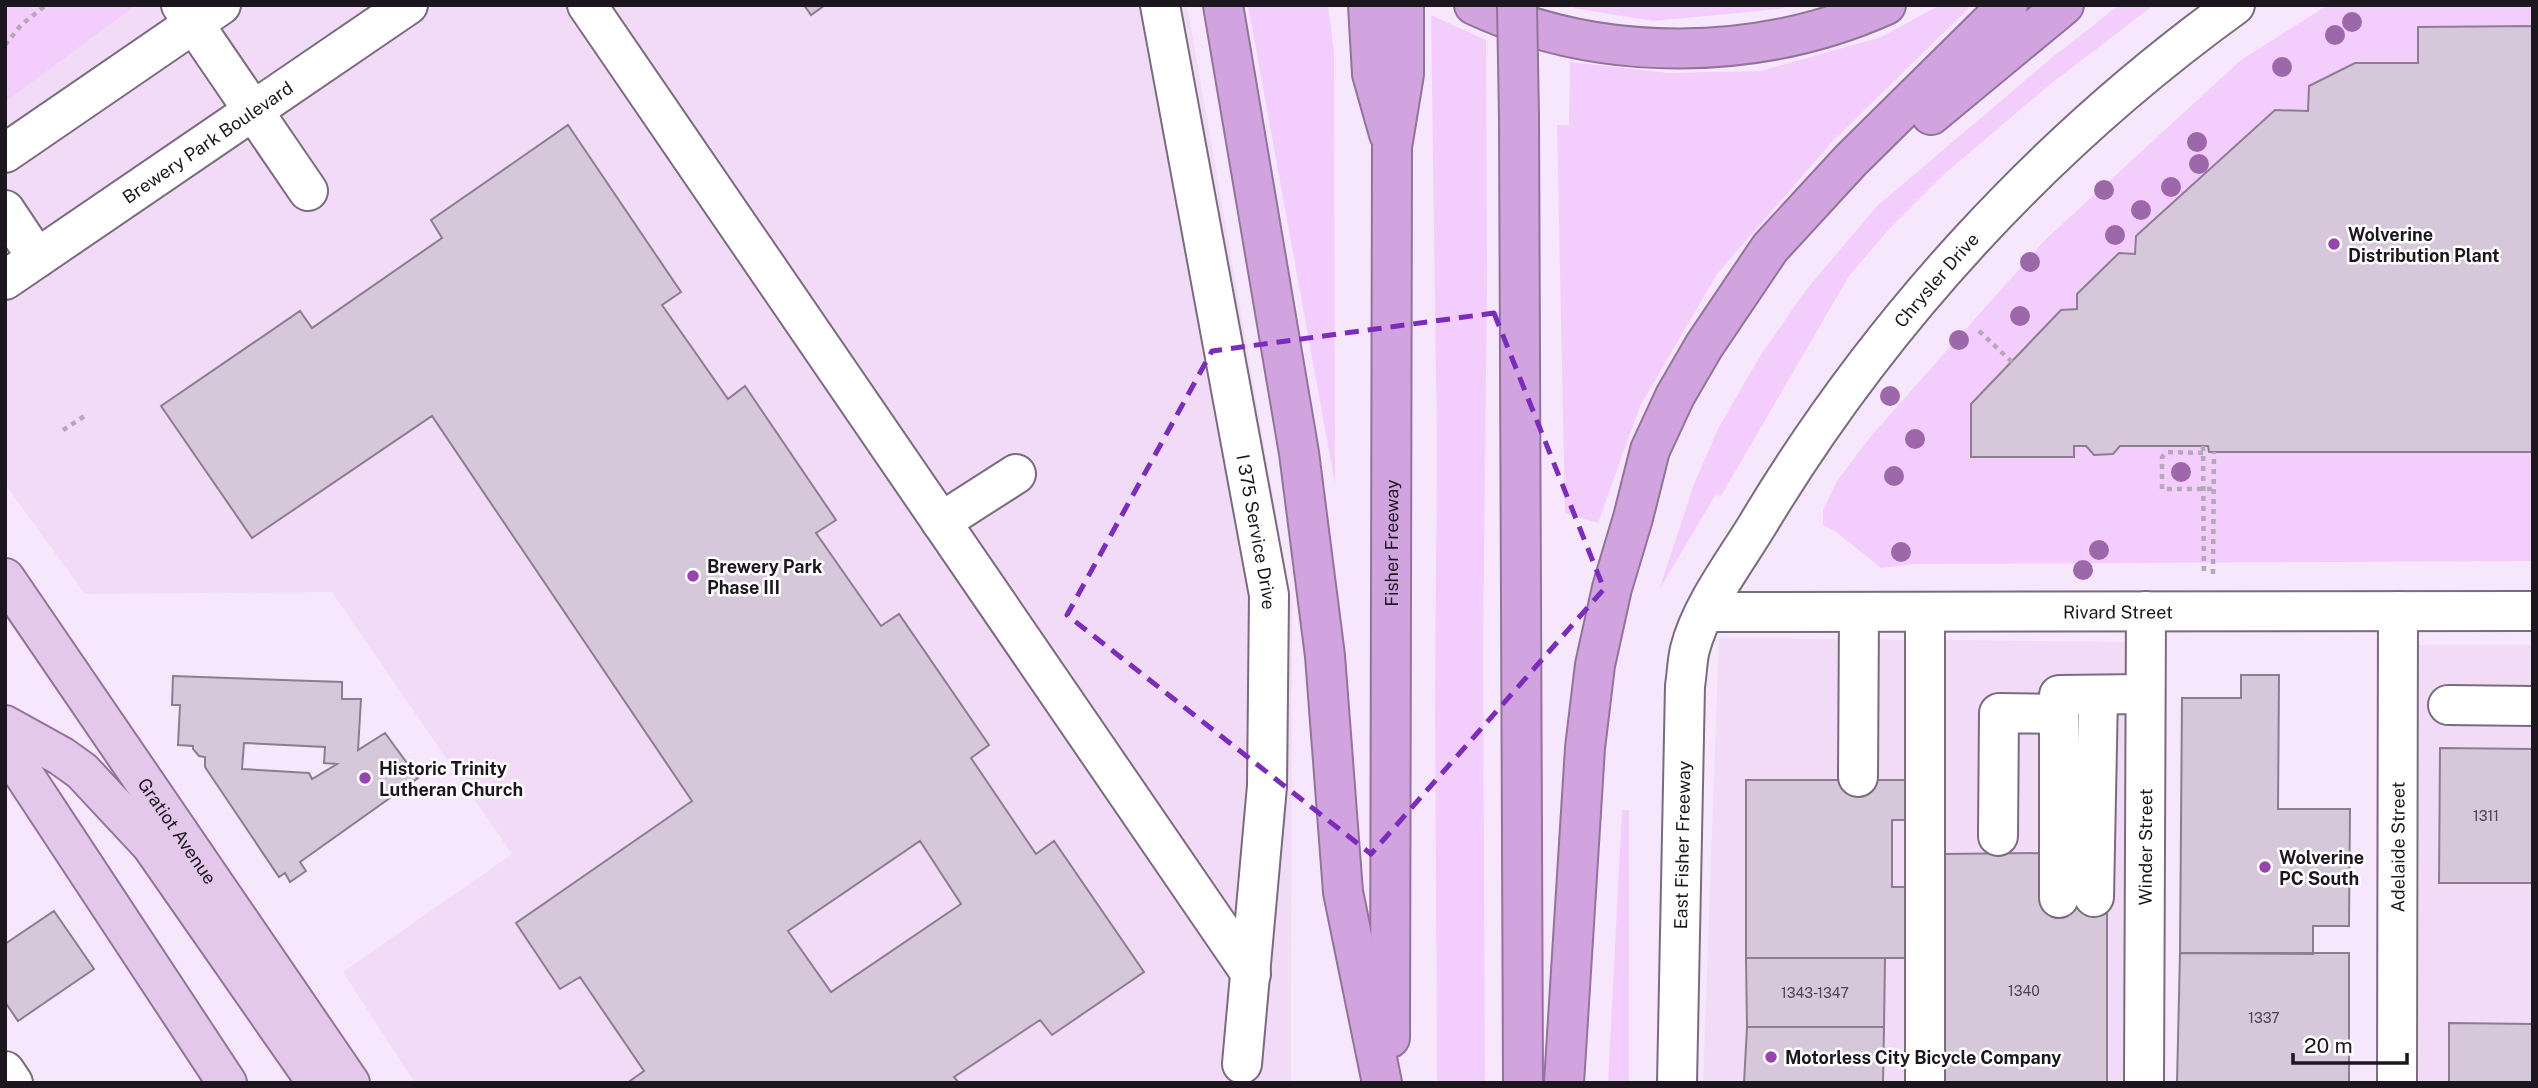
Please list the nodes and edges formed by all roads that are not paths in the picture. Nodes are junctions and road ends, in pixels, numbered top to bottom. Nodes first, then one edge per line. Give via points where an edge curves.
1 (408, 5) edge
2 (587, 5) edge
3 (1160, 5) edge
4 (1223, 5) edge
5 (1368, 5) edge
6 (1404, 5) edge
7 (1474, 5) edge
8 (1517, 5) edge
9 (1886, 5) edge
10 (2008, 5) edge
11 (2064, 5) edge
12 (2235, 5) edge
13 (199, 11) edge
14 (1388, 74) junction
15 (253, 112) junction
16 (5, 153) edge
17 (309, 191) dead end
18 (5, 210) edge
19 (37, 258) junction
20 (5, 279) edge
21 (1016, 474) dead end
22 (1633, 518) junction
23 (942, 522) junction
24 (5, 578) edge
25 (2146, 611) junction
26 (2398, 611) junction
27 (2533, 611) edge
28 (1705, 612) junction
29 (1859, 612) junction
30 (1925, 612) junction
31 (2145, 694) junction
32 (2079, 701) junction
33 (2448, 705) dead end
34 (2533, 706) edge
35 (5, 725) edge
36 (5, 746) edge
37 (1858, 777) dead end
38 (1998, 836) dead end
39 (2077, 897) dead end
40 (1251, 974) junction
41 (5, 1071) edge
42 (1242, 1076) edge
43 (13, 1083) edge
44 (227, 1083) edge
45 (317, 1083) edge
46 (350, 1083) edge
47 (1382, 1083) edge
48 (1390, 1083) edge
49 (1523, 1083) edge
50 (1564, 1083) edge
51 (1677, 1083) edge
52 (1925, 1083) edge
53 (2144, 1083) edge
54 (2397, 1083) edge

1 - 15 street, Brewery Park Boulevard
2 - 23 street
3 - 40 street, I 375 Service Drive via 1269,595 1267,786
4 - 47 highway via 1300,467 1325,656 1343,892
5 - 14 highway
6 - 14 highway
7 - 9 highway via 1573,37 1661,47 1759,44 1842,23
8 - 49 highway, bridge
10 - 22 highway via 1851,159 1770,248 1675,396 1650,450
11 - 22 highway via 1905,136 1823,216 1752,307 1721,356
12 - 28 street, Chrysler Drive via 2132,86 2028,181 1931,285 1805,449
13 - 15 street
13 - 16 street
14 - 48 highway, Fisher Freeway via 1392,147
15 - 17 street
15 - 19 street, Brewery Park Boulevard
18 - 19 street
19 - 20 street, Brewery Park Boulevard
21 - 23 street
22 - 50 highway via 1595,665
23 - 40 street
24 - 46 main road, Gratiot Avenue
25 - 26 street, Rivard Street
25 - 30 street, Rivard Street
25 - 31 street, Winder Street
26 - 27 street, Rivard Street
26 - 54 street, Adelaide Street
28 - 29 street, Rivard Street
28 - 51 street, East Fisher Freeway via 1690,649 1685,686
29 - 30 street, Rivard Street
29 - 37 street
30 - 52 street
31 - 32 street
31 - 53 street, Winder Street
32 - 38 street via 1999,713
32 - 39 street
33 - 34 street
35 - 45 main road via 82,771 151,845
36 - 44 main road
40 - 42 street, I 375 Service Drive
41 - 43 street

